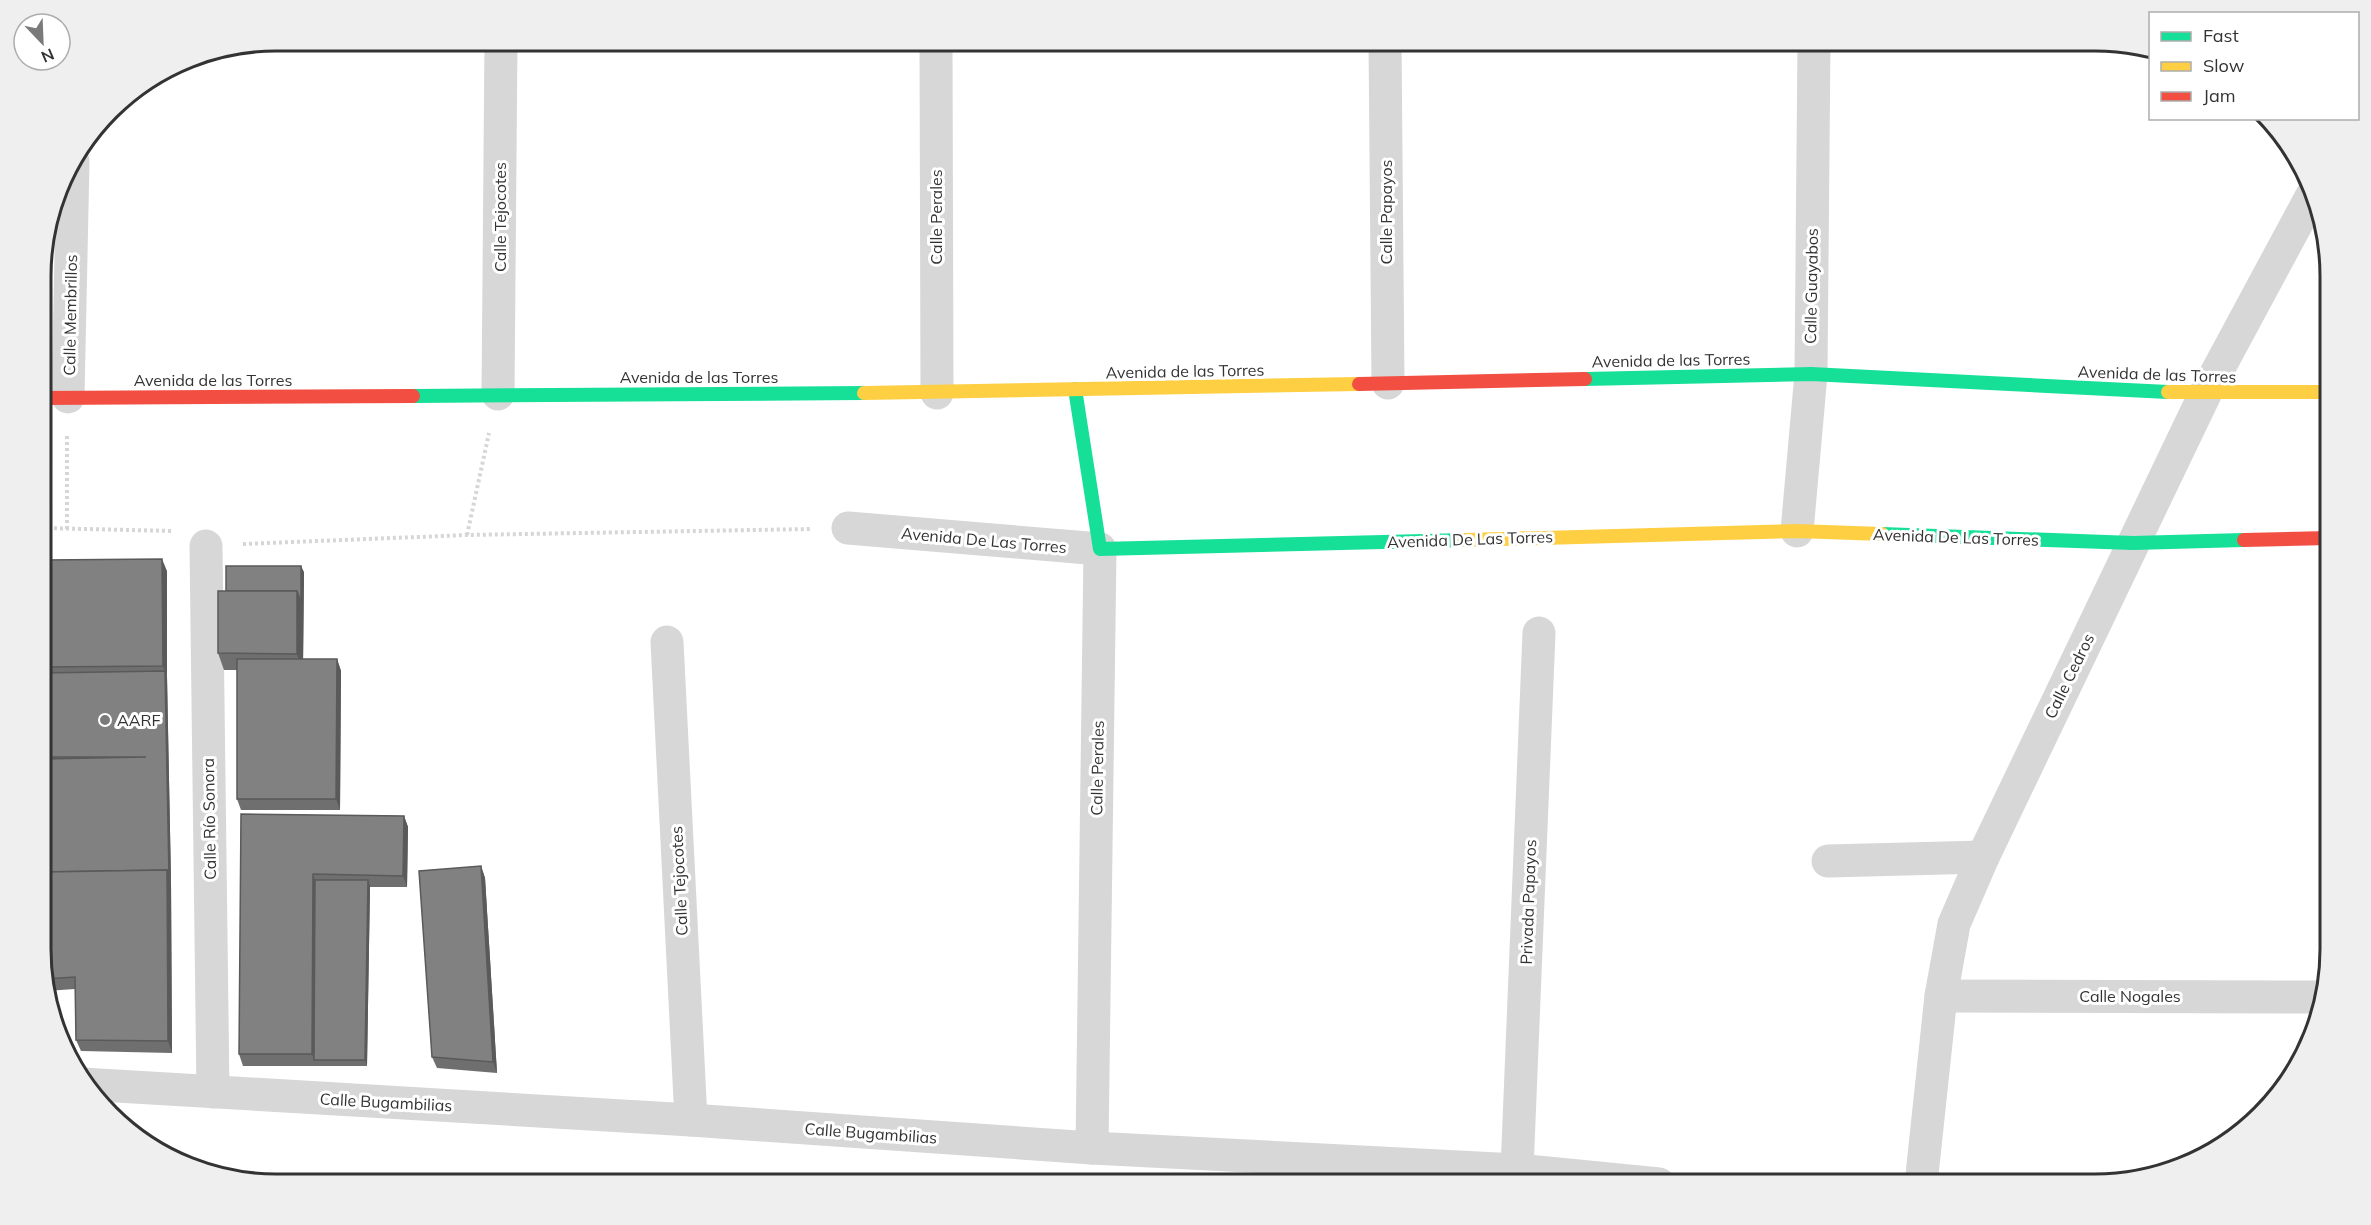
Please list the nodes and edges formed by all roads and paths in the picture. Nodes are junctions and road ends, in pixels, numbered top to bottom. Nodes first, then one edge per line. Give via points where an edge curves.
1 (501, 51) edge
2 (936, 51) edge
3 (1385, 51) edge
4 (1814, 51) edge
5 (71, 182) edge
6 (2308, 203) edge
7 (1811, 374) junction
8 (1388, 383) junction
9 (1075, 389) junction
10 (2320, 392) edge
11 (937, 393) junction
12 (498, 394) junction
13 (2205, 394) junction
14 (55, 398) edge
15 (51, 528) edge
16 (848, 528) joint
17 (67, 529) junction
18 (1797, 531) junction
19 (468, 535) junction
20 (2320, 538) edge
21 (2133, 543) junction
22 (206, 546) junction
23 (1100, 549) junction
24 (1539, 633) dead end
25 (667, 642) dead end
26 (1983, 857) junction
27 (1828, 861) dead end
28 (1941, 996) junction
29 (2315, 997) edge
30 (96, 1085) edge
31 (213, 1092) junction
32 (691, 1120) junction
33 (1092, 1148) junction
34 (1517, 1170) junction
35 (1558, 1174) edge
36 (1922, 1174) edge

1 - 12 street, Calle Tejocotes
2 - 11 street, Calle Perales
3 - 8 street, Calle Papayos
4 - 7 street, Calle Guayabos
5 - 14 street, Calle Membrillos
6 - 13 street, Calle Cedros
7 - 8 main road, Avenida de las Torres
7 - 13 main road, Avenida de las Torres
7 - 18 street, Calle Guayabos
8 - 9 main road, Avenida de las Torres
9 - 11 main road, Avenida de las Torres
9 - 23 main road, Calle Perales
10 - 13 main road, Avenida de las Torres
11 - 12 main road, Avenida de las Torres
12 - 14 main road, Avenida de las Torres
12 - 19 path
13 - 21 street, Calle Cedros
14 - 17 path
15 - 17 path
16 - 19 path
16 - 23 street, Avenida De Las Torres
17 - 22 path via 169,530
18 - 21 main road, Avenida De Las Torres
18 - 23 main road, Avenida De Las Torres
19 - 22 path
20 - 21 main road, Avenida De Las Torres
21 - 26 street, Calle Cedros
22 - 31 street, Calle Río Sonora
23 - 33 street, Calle Perales
24 - 34 street, Privada Papayos
25 - 32 street, Calle Tejocotes
26 - 27 street
26 - 28 street, Calle Cedros via 1954,924
28 - 29 street, Calle Nogales
28 - 36 street, Calle Cedros
30 - 31 street, Calle Bugambilias
31 - 32 street, Calle Bugambilias
32 - 33 street, Calle Bugambilias
33 - 34 street, Calle Bugambilias
34 - 35 street, Calle Bugambilias

